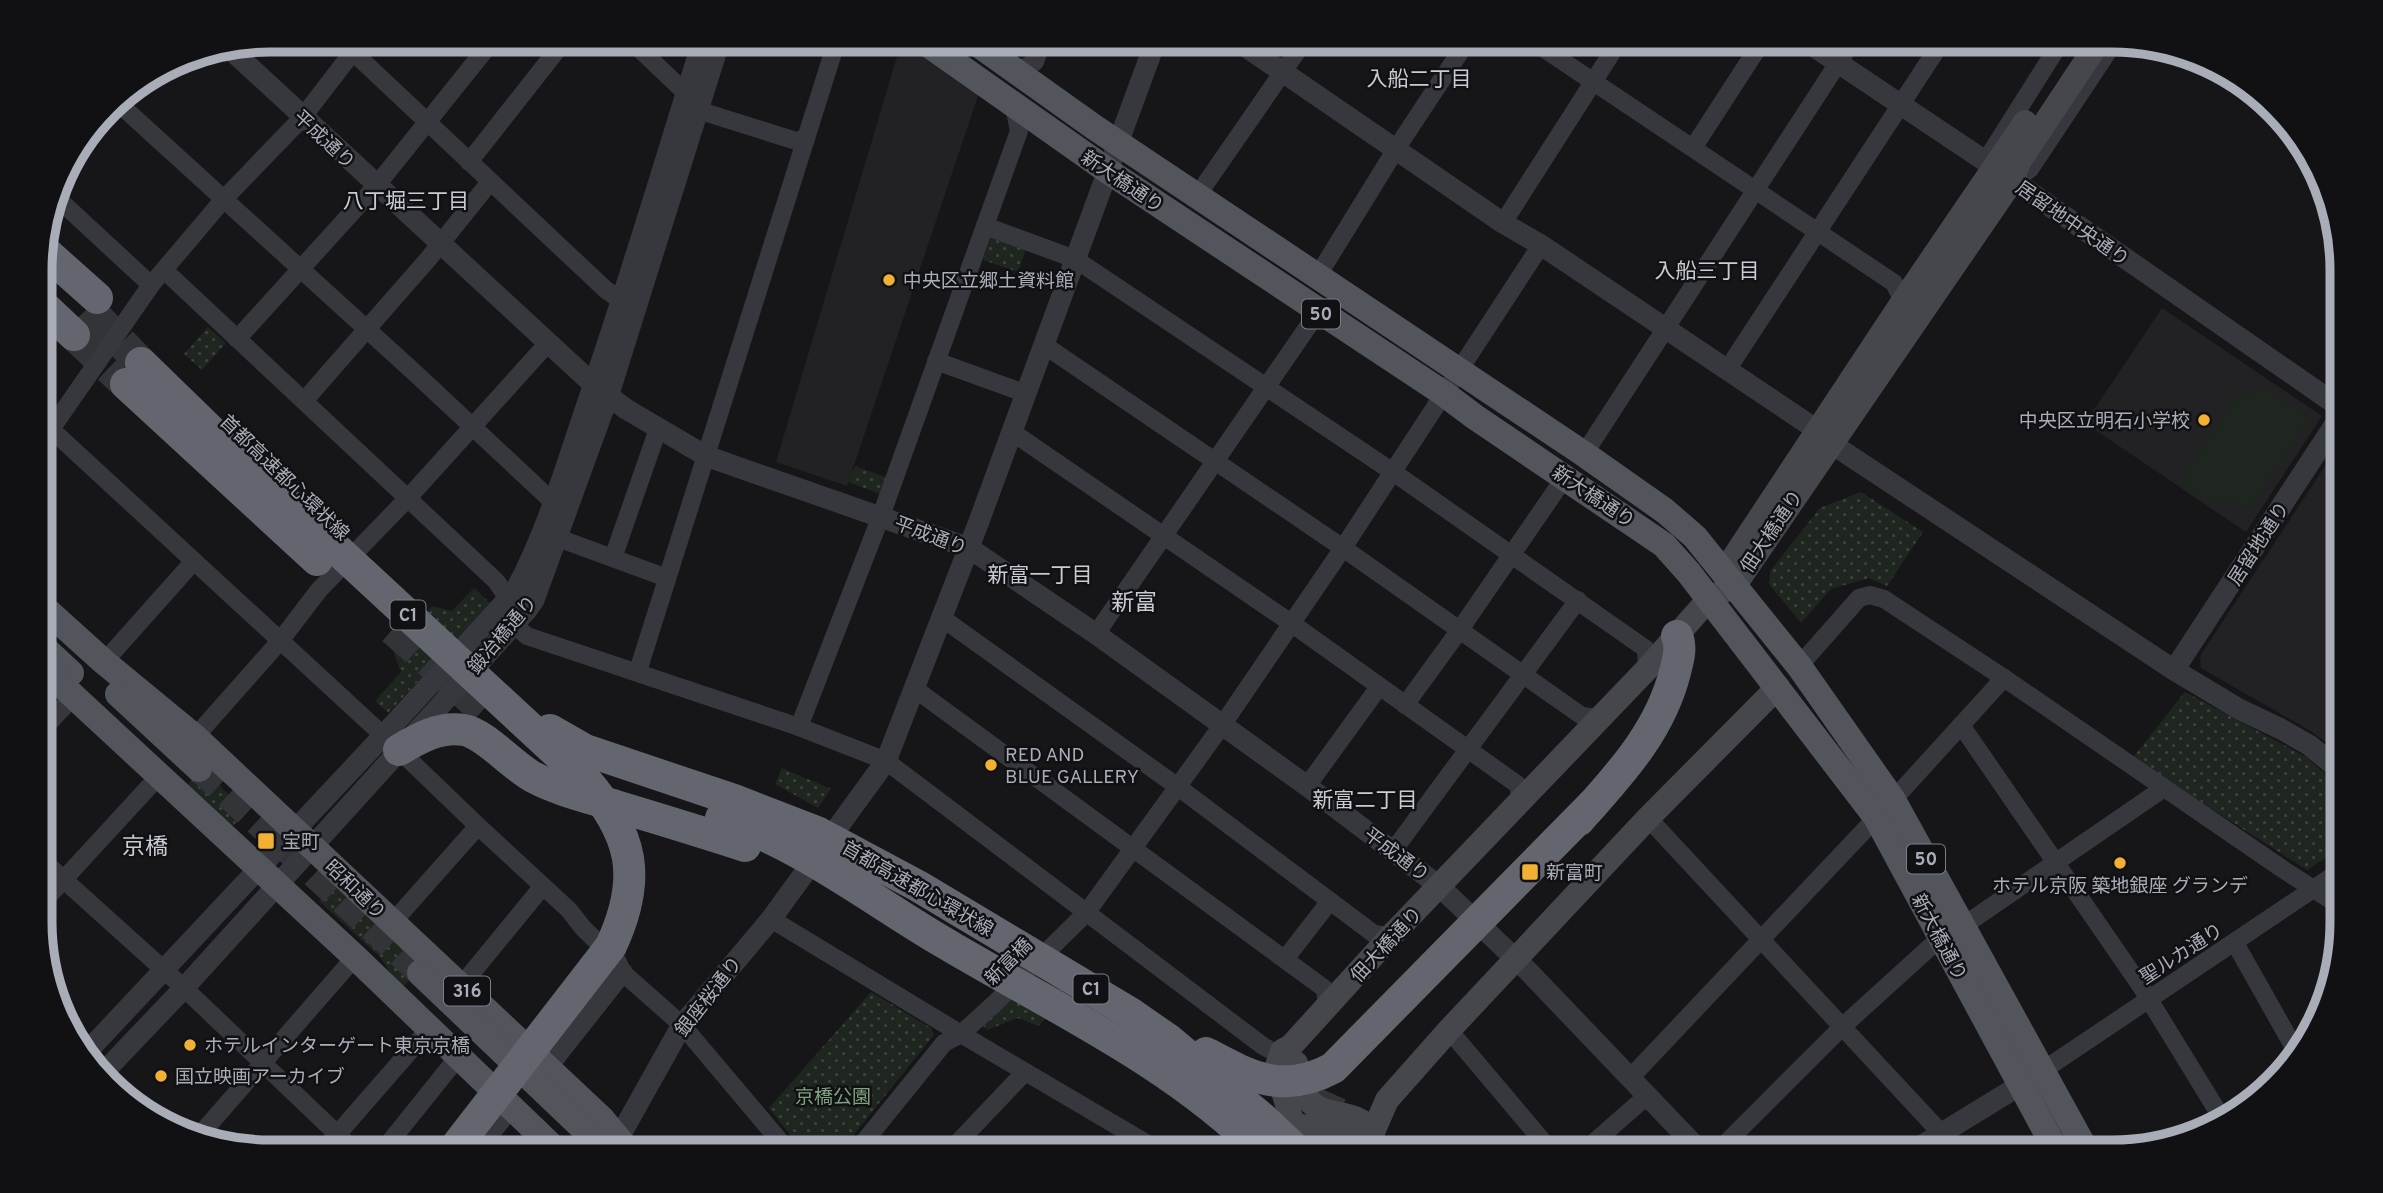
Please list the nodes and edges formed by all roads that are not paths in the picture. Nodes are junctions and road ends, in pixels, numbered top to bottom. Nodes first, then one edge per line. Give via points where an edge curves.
1 (352, 53) edge
2 (363, 53) edge
3 (483, 53) edge
4 (555, 53) edge
5 (644, 53) edge
6 (701, 53) edge
7 (714, 53) edge
8 (833, 53) edge
9 (940, 53) edge
10 (990, 53) edge
11 (1038, 53) edge
12 (1151, 53) edge
13 (1255, 53) edge
14 (1297, 53) edge
15 (1459, 53) edge
16 (1550, 53) edge
17 (1612, 53) edge
18 (1755, 53) edge
19 (1824, 53) edge
20 (1845, 53) edge
21 (1935, 53) edge
22 (2056, 53) edge
23 (2071, 53) edge
24 (2089, 53) edge
25 (2107, 53) edge
26 (236, 55) edge
27 (1839, 63) junction
28 (1016, 72) junction
29 (1283, 73) junction
30 (1593, 82) junction
31 (693, 99) junction
32 (1901, 105) junction
33 (1014, 106) junction
34 (124, 109) edge
35 (302, 118) junction
36 (428, 123) junction
37 (806, 138) junction
38 (1119, 142) junction
39 (1693, 148) junction
40 (1395, 149) junction
41 (469, 162) junction
42 (2003, 168) junction
43 (1108, 171) junction
44 (490, 181) junction
45 (376, 186) junction
46 (1756, 190) junction
47 (1197, 196) junction
48 (223, 200) junction
49 (63, 204) edge
50 (1503, 223) junction
51 (985, 226) junction
52 (1818, 231) junction
53 (440, 245) junction
54 (1541, 245) junction
55 (1075, 259) junction
56 (53, 265) edge
57 (300, 269) junction
58 (164, 270) junction
59 (53, 273) edge
60 (1317, 276) junction
61 (151, 285) junction
62 (622, 301) junction
63 (1903, 301) junction
64 (53, 307) edge
65 (1318, 312) junction
66 (86, 314) junction
67 (368, 329) junction
68 (1666, 329) junction
69 (237, 339) junction
70 (548, 343) junction
71 (1044, 345) junction
72 (936, 361) junction
73 (139, 365) junction
74 (1459, 370) junction
75 (1727, 370) junction
76 (1267, 388) junction
77 (601, 391) junction
78 (1443, 393) junction
79 (1027, 394) junction
80 (2330, 400) edge
81 (304, 401) junction
82 (53, 417) edge
83 (472, 425) junction
84 (658, 429) junction
85 (1012, 432) junction
86 (2330, 432) edge
87 (53, 437) edge
88 (1824, 437) junction
89 (1584, 454) junction
90 (706, 456) junction
91 (1214, 461) junction
92 (1393, 472) junction
93 (1565, 477) junction
94 (408, 498) junction
95 (553, 502) junction
96 (881, 516) junction
97 (1162, 536) junction
98 (558, 538) junction
99 (969, 548) junction
100 (1343, 548) junction
101 (1511, 555) junction
102 (613, 558) junction
103 (194, 561) junction
104 (667, 578) junction
105 (1729, 579) junction
106 (1709, 599) junction
107 (1578, 600) junction
108 (506, 603) junction
109 (417, 607) tunnel mouth
110 (53, 617) edge
111 (942, 618) junction
112 (1291, 623) junction
113 (514, 625) junction
114 (393, 629) tunnel mouth
115 (1459, 631) junction
116 (1096, 634) junction
117 (53, 635) edge
118 (1676, 636) junction
119 (280, 641) junction
120 (53, 655) edge
121 (104, 662) junction
122 (1799, 666) junction
123 (1647, 669) junction
124 (2174, 670) junction
125 (638, 671) junction
126 (1523, 675) junction
127 (53, 678) edge
128 (2004, 678) junction
129 (1379, 687) junction
130 (1778, 687) junction
131 (915, 689) junction
132 (72, 697) junction
133 (1405, 705) junction
134 (53, 718) edge
135 (1600, 718) junction
136 (1223, 724) junction
137 (1961, 725) junction
138 (799, 727) junction
139 (195, 737) junction
140 (391, 743) junction
141 (1468, 748) junction
142 (886, 761) junction
143 (2330, 763) edge
144 (158, 777) junction
145 (1307, 786) junction
146 (1178, 787) junction
147 (2164, 788) junction
148 (1521, 800) junction
149 (1593, 804) junction
150 (1885, 809) junction
151 (1648, 818) junction
152 (478, 826) junction
153 (303, 839) junction
154 (1133, 848) junction
155 (1393, 851) junction
156 (819, 853) junction
157 (2055, 862) junction
158 (257, 868) junction
159 (53, 870) edge
160 (2330, 878) edge
161 (64, 879) junction
162 (277, 886) junction
163 (543, 886) junction
164 (2314, 888) junction
165 (857, 889) junction
166 (1443, 889) junction
167 (53, 891) edge
168 (2330, 899) edge
169 (1329, 901) junction
170 (1087, 912) junction
171 (771, 919) junction
172 (392, 923) junction
173 (1952, 932) junction
174 (1391, 936) junction
175 (1761, 939) junction
176 (2235, 943) junction
177 (930, 944) junction
178 (1513, 955) junction
179 (355, 957) junction
180 (1285, 960) junction
181 (165, 970) junction
182 (622, 972) junction
183 (461, 986) junction
184 (184, 988) junction
185 (2149, 998) junction
186 (1327, 1007) junction
187 (1130, 1013) junction
188 (682, 1025) junction
189 (1842, 1027) junction
190 (429, 1028) junction
191 (1450, 1030) junction
192 (961, 1034) junction
193 (2293, 1045) edge
194 (92, 1047) edge
195 (1283, 1056) junction
196 (458, 1057) junction
197 (263, 1065) junction
198 (108, 1068) edge
199 (547, 1068) junction
200 (2042, 1071) junction
201 (1026, 1072) junction
202 (1631, 1077) junction
203 (2020, 1086) junction
204 (1648, 1095) junction
205 (1319, 1099) junction
206 (1222, 1100) junction
207 (511, 1107) junction
208 (2219, 1113) edge
209 (204, 1130) edge
210 (337, 1134) junction
211 (1942, 1134) junction
212 (1369, 1136) edge
213 (1296, 1138) edge
214 (332, 1140) edge
215 (343, 1140) edge
216 (391, 1140) edge
217 (461, 1140) edge
218 (484, 1140) edge
219 (545, 1140) edge
220 (573, 1140) edge
221 (606, 1140) edge
222 (612, 1140) edge
223 (622, 1140) edge
224 (779, 1140) edge
225 (871, 1140) edge
226 (961, 1140) edge
227 (1141, 1140) edge
228 (1252, 1140) edge
229 (1542, 1140) edge
230 (1597, 1140) edge
231 (1690, 1140) edge
232 (1729, 1140) edge
233 (1932, 1140) edge
234 (2050, 1140) edge
235 (2080, 1140) edge

1 - 35 street
2 - 36 street
3 - 36 street
4 - 41 street
5 - 31 street
6 - 31 street, 鍛冶橋通り
7 - 31 street, 鍛冶橋通り
8 - 37 street
9 - 33 main road, 新大橋通り / 50
10 - 28 main road, 新大橋通り / 50
11 - 28 street via 1035,62
12 - 38 street, 銀座桜通り
13 - 29 street
14 - 29 street
15 - 40 street
16 - 30 street
17 - 30 street
18 - 39 street
19 - 27 street, 居留地中央通り
20 - 27 street
21 - 32 street
22 - 42 street
23 - 42 main road, 佃大橋通り via 2024,124
24 - 42 main road, 佃大橋通り
25 - 42 street via 2030,169
26 - 35 street, 平成通り
27 - 32 street, 居留地中央通り
27 - 46 street
28 - 38 main road, 新大橋通り / 50
29 - 40 street
29 - 47 street
30 - 39 street
30 - 50 street
31 - 37 street via 707,113 796,141
31 - 62 street, 鍛冶橋通り
31 - 77 street, 鍛冶橋通り
32 - 42 street, 居留地中央通り
32 - 52 street
33 - 43 main road, 新大橋通り / 50
33 - 51 street via 1018,131
34 - 48 street
35 - 45 street, 平成通り
35 - 48 street
36 - 41 street
36 - 45 street
37 - 90 street
38 - 43 street, 銀座桜通り
38 - 47 main road, 新大橋通り / 50
39 - 46 street
40 - 50 street
40 - 60 street
41 - 44 street
42 - 63 main road, 佃大橋通り
42 - 80 street, 居留地中央通り
42 - 88 main road, 佃大橋通り
43 - 55 street, 銀座桜通り
43 - 65 main road, 新大橋通り / 50
44 - 53 street
44 - 62 street
45 - 53 street, 平成通り
45 - 57 street
46 - 52 street
46 - 68 street
47 - 60 main road, 新大橋通り / 50
48 - 57 street
48 - 58 street
49 - 61 street
50 - 54 street
51 - 55 street
51 - 72 street
52 - 63 street via 1894,283
52 - 75 street
53 - 67 street
53 - 70 street, 平成通り
54 - 68 street
54 - 74 street, 新富橋
55 - 71 street, 銀座桜通り
55 - 76 street
56 - 66 highway
57 - 67 street
57 - 69 street
58 - 61 street
58 - 69 street
59 - 66 highway
60 - 74 main road, 新大橋通り / 50
61 - 82 street
62 - 77 street, 鍛冶橋通り
63 - 88 main road, 佃大橋通り
64 - 66 highway
65 - 76 street
65 - 78 main road, 新大橋通り / 50
67 - 81 street
67 - 83 street
68 - 75 street
68 - 89 street
69 - 81 street
70 - 77 street, 平成通り
70 - 83 street
71 - 79 street, 銀座桜通り
71 - 91 street
72 - 79 street
72 - 96 street
73 - 109 highway, 首都高速都心環状線 via 285,476
73 - 114 highway, 首都高速都心環状線 / C1 via 216,469
73 - 217 highway, C1 via 568,762 606,806 620,832 631,872 622,923 611,946
74 - 78 street, 新富橋
74 - 89 main road, 新大橋通り / 50
75 - 88 street
76 - 91 street
76 - 92 street
77 - 84 street, 平成通り
77 - 95 street, 鍛冶橋通り
77 - 98 street, 鍛冶橋通り
78 - 92 street, 新富橋
78 - 93 main road, 新大橋通り / 50
79 - 85 street, 銀座桜通り
81 - 94 street
83 - 94 street
83 - 95 street
84 - 90 street, 平成通り
84 - 102 street
85 - 97 street
85 - 99 street, 銀座桜通り
86 - 124 street, 居留地通り
87 - 103 street
88 - 105 main road, 佃大橋通り
88 - 124 street
89 - 105 main road, 新大橋通り / 50 via 1683,526
90 - 96 street, 平成通り
90 - 104 street
91 - 97 street
91 - 100 street
92 - 100 street, 新富橋
92 - 101 street
93 - 101 street
93 - 106 main road, 新大橋通り / 50 via 1658,540
94 - 108 street via 496,581
94 - 119 street via 319,590
95 - 108 street, 鍛冶橋通り via 526,570
96 - 99 street, 平成通り
96 - 138 street
97 - 112 street
97 - 116 street
98 - 102 street
98 - 113 street, 鍛冶橋通り via 534,600
99 - 111 street, 銀座桜通り
99 - 116 street, 平成通り
100 - 112 street, 新富橋
100 - 115 street
101 - 107 street
101 - 115 street
102 - 104 street
103 - 119 street
103 - 121 street
104 - 125 street
105 - 106 main road, 佃大橋通り
105 - 122 main road, 新大橋通り / 50
106 - 118 main road, 佃大橋通り
106 - 130 main road, 新大橋通り / 50
107 - 123 street via 1646,649
107 - 126 street
108 - 113 street
108 - 140 street, 鍛冶橋通り
110 - 121 main road, 昭和通り / 316
111 - 131 street, 銀座桜通り
111 - 146 street
112 - 129 street
112 - 136 street, 新富橋
113 - 125 street via 527,636
113 - 140 street, 鍛冶橋通り
115 - 126 street
115 - 133 street
116 - 136 street, 平成通り
117 - 120 main road via 193,775
118 - 123 main road, 佃大橋通り
118 - 149 highway via 1678,659 1661,714 1641,747
119 - 139 street
119 - 140 street
121 - 139 main road, 昭和通り / 316
122 - 128 street via 1859,598 1870,595 1884,599
122 - 150 main road, 新大橋通り / 50
123 - 135 main road, 佃大橋通り
124 - 143 street via 2281,729
125 - 138 street
126 - 135 street via 1582,716
126 - 141 street
127 - 132 main road, 316
128 - 137 street
128 - 147 street
129 - 133 street
129 - 145 street
130 - 150 main road, 新大橋通り / 50
130 - 151 main road
131 - 142 street, 銀座桜通り
131 - 154 street
132 - 134 street
132 - 144 main road, 316
133 - 141 street
135 - 148 main road, 佃大橋通り
136 - 145 street, 平成通り
136 - 146 street, 新富橋
137 - 150 street
137 - 157 street
138 - 142 street
139 - 153 main road, 昭和通り / 316
140 - 152 street
140 - 153 street, 鍛冶橋通り
140 - 177 highway via 445,729 466,730 537,779 770,855
141 - 148 street via 1518,785
141 - 155 street
142 - 156 street, 銀座桜通り
142 - 170 street
144 - 158 main road, 316
144 - 161 street
145 - 155 street, 平成通り
146 - 154 street, 新富橋
146 - 169 street
147 - 157 street
147 - 164 street
148 - 166 main road, 佃大橋通り
149 - 187 highway via 1345,1059 1320,1075 1293,1082 1254,1077
149 - 205 highway
150 - 173 main road, 新大橋通り / 50
150 - 175 street
151 - 175 street
151 - 178 main road
152 - 163 street
152 - 172 street
153 - 158 street, 鍛冶橋通り
153 - 162 street, 鍛冶橋通り
153 - 172 main road, 昭和通り / 316
154 - 170 street, 新富橋
154 - 180 street
155 - 166 street, 平成通り
156 - 171 street, 銀座桜通り
156 - 206 highway via 1140,1034
157 - 173 street
157 - 185 street
158 - 162 main road, 316
158 - 181 street, 鍛冶橋通り
159 - 161 street
160 - 164 street, 聖ルカ通り
161 - 167 street
161 - 181 street
162 - 179 main road, 316
162 - 184 street, 鍛冶橋通り
163 - 182 street via 618,962
163 - 183 street
164 - 168 street
164 - 176 street, 聖ルカ通り
165 - 177 highway, 首都高速都心環状線 / C1
165 - 187 highway, 首都高速都心環状線 / C1 via 768,836 559,762 524,743 493,700 585,750 794,822 862,855
165 - 206 highway, 首都高速都心環状線 / C1 via 1156,1068
166 - 174 main road, 佃大橋通り
166 - 178 street, 平成通り
169 - 174 street via 1374,934
169 - 180 street
170 - 192 street, 新富橋
170 - 195 street via 1263,1046
171 - 188 street, 銀座桜通り
171 - 192 street
172 - 183 main road, 昭和通り / 316
173 - 189 street
173 - 200 main road, 新大橋通り / 50
173 - 203 main road, 新大橋通り / 50
174 - 186 main road, 佃大橋通り
175 - 189 street
175 - 202 street
176 - 185 street, 聖ルカ通り
176 - 193 street
177 - 206 highway, 首都高速都心環状線 / C1 via 1044,1013
178 - 191 main road
178 - 202 street, 平成通り
179 - 190 main road, 316
179 - 197 street
180 - 186 street via 1325,989
181 - 184 street
181 - 194 street, 鍛冶橋通り
182 - 188 street
182 - 199 street
183 - 199 main road, 昭和通り / 316
184 - 197 street
184 - 198 street, 鍛冶橋通り
185 - 200 street, 聖ルカ通り
185 - 208 street
186 - 195 main road, 佃大橋通り
187 - 206 highway, 首都高速都心環状線 / C1 via 1169,1040
188 - 223 street, 銀座桜通り
188 - 224 street
189 - 211 street
189 - 232 street
190 - 196 main road, 316
190 - 210 street
191 - 212 main road via 1387,1100
191 - 229 street
192 - 201 street
192 - 225 street, 新富橋 via 944,1043
195 - 205 main road via 1296,1063
195 - 213 main road via 1276,1069
196 - 207 main road, 316
196 - 216 street
197 - 209 street
197 - 210 street
199 - 222 main road, 昭和通り / 316 via 602,1119
200 - 203 street
200 - 235 main road, 新大橋通り / 50
201 - 226 street
201 - 227 street
202 - 204 street, 平成通り
203 - 211 street
203 - 234 main road, 新大橋通り / 50
204 - 230 street
204 - 231 street, 平成通り
205 - 212 main road via 1360,1118
205 - 213 main road via 1308,1109
206 - 213 highway, 首都高速都心環状線 / C1
206 - 228 highway, 首都高速都心環状線 / C1
207 - 218 street
207 - 219 main road, 316
210 - 214 street
210 - 215 street
211 - 233 street
212 - 213 main road
220 - 221 main road, 316 via 414,979

